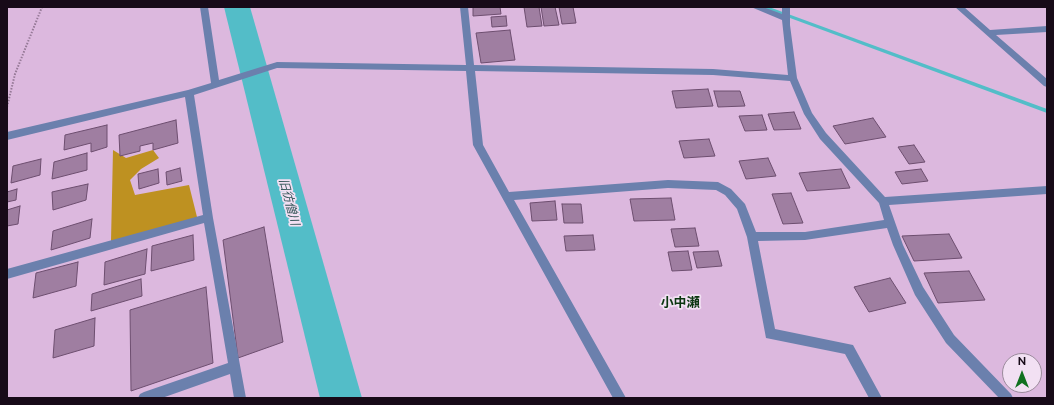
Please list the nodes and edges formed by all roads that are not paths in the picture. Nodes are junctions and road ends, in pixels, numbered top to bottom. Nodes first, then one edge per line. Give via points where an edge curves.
1 (204, 7) edge
2 (464, 7) edge
3 (755, 7) edge
4 (786, 7) edge
5 (959, 7) edge
6 (785, 18) junction
7 (1047, 30) edge
8 (988, 33) junction
9 (470, 68) junction
10 (793, 78) junction
11 (215, 84) junction
12 (1047, 84) edge
13 (189, 93) junction
14 (7, 136) edge
15 (1047, 190) edge
16 (507, 196) junction
17 (883, 202) junction
18 (208, 218) junction
19 (891, 223) junction
20 (752, 237) junction
21 (7, 274) edge
22 (234, 367) junction
23 (144, 398) edge
24 (240, 398) edge
25 (620, 398) edge
26 (876, 398) edge
27 (1007, 398) edge

1 - 11 street
2 - 9 street
3 - 6 street
4 - 6 street
5 - 8 street
6 - 10 street
7 - 8 street
8 - 12 street
9 - 10 street via 713,72
9 - 11 street via 277,65
9 - 16 street via 478,145
10 - 17 street via 808,114 823,136
11 - 13 street
13 - 14 street
13 - 18 street
15 - 17 street
16 - 20 street via 668,184 718,186 728,192 741,207
16 - 25 street
17 - 19 street
18 - 21 street
18 - 22 street
19 - 20 street via 804,236
19 - 27 street via 919,291 950,339
20 - 26 street via 770,334 849,349
22 - 23 street
22 - 24 street

